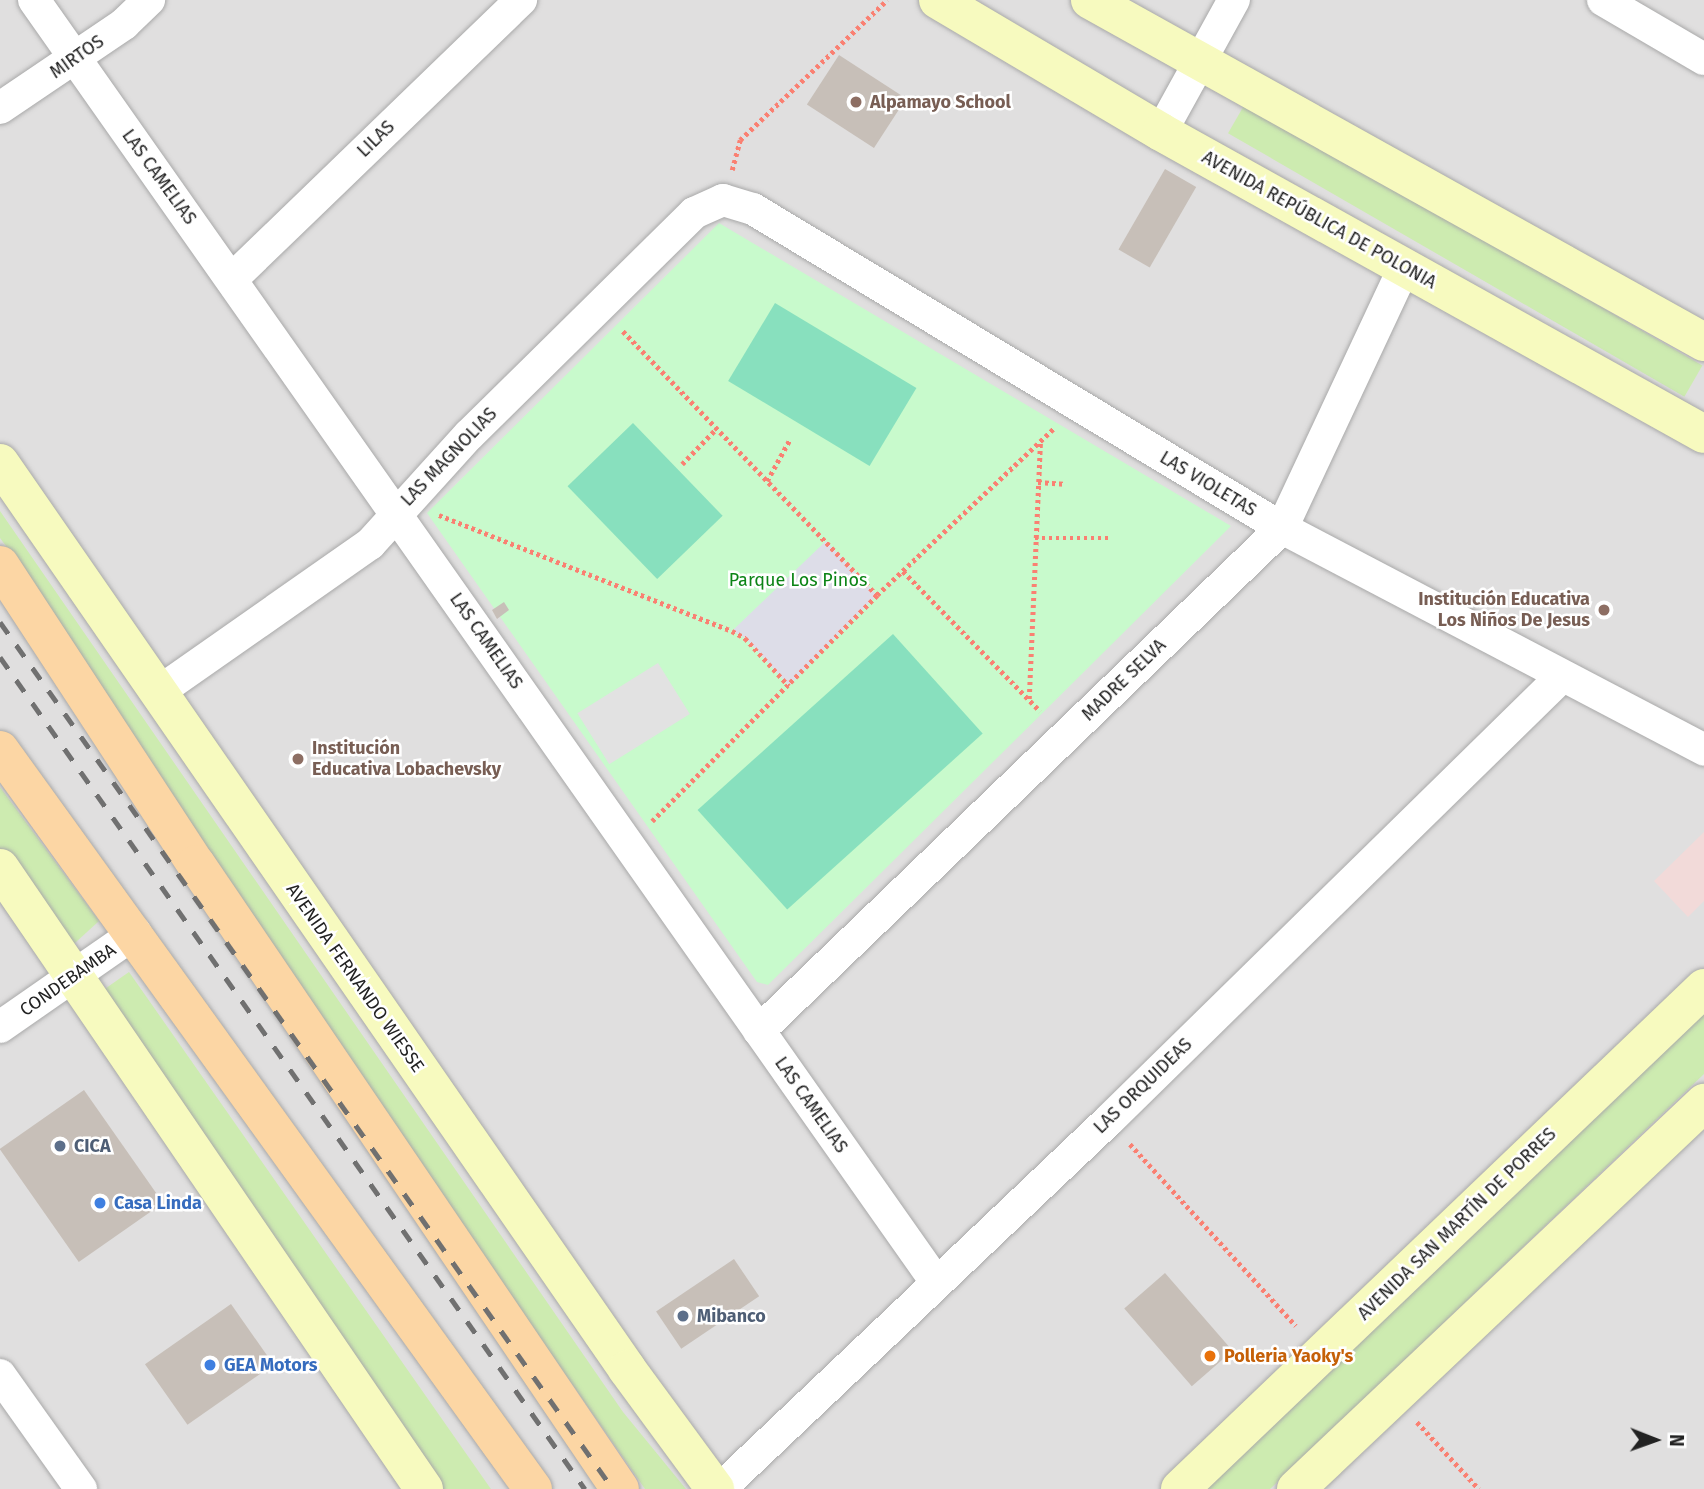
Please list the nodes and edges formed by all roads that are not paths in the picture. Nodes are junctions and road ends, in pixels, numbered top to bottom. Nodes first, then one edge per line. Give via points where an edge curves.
1 (34, 0) edge
2 (149, 0) edge
3 (521, 0) edge
4 (938, 0) edge
5 (1090, 0) edge
6 (1234, 0) edge
7 (1603, 0) edge
8 (1704, 59) edge
9 (74, 60) junction
10 (1196, 62) junction
11 (0, 108) edge
12 (1161, 132) junction
13 (723, 200) joint
14 (1404, 267) junction
15 (232, 279) junction
16 (1704, 342) edge
17 (1704, 434) edge
18 (0, 463) edge
19 (396, 512) junction
20 (1282, 528) junction
21 (0, 565) edge
22 (1561, 677) junction
23 (157, 693) junction
24 (0, 750) edge
25 (1704, 750) edge
26 (0, 868) edge
27 (135, 933) junction
28 (73, 976) junction
29 (1704, 988) edge
30 (0, 1027) edge
31 (758, 1031) junction
32 (1704, 1103) edge
33 (936, 1282) junction
34 (0, 1376) edge
35 (81, 1489) edge
36 (424, 1489) edge
37 (533, 1489) edge
38 (620, 1489) edge
39 (718, 1489) edge
40 (1180, 1489) edge
41 (1296, 1489) edge

1 - 9 street, LAS CAMELIAS
2 - 9 street, MIRTOS
3 - 15 street, LILAS
4 - 12 main road, AVENIDA REPÚBLICA DE POLONIA
5 - 10 main road
6 - 10 street
7 - 8 street
9 - 11 street, MIRTOS
9 - 15 street, LAS CAMELIAS
10 - 12 street
10 - 16 main road via 1435,189
12 - 14 main road, AVENIDA REPÚBLICA DE POLONIA
13 - 19 street, LAS MAGNOLIAS via 694,213
13 - 20 street, LAS VIOLETAS via 753,209
14 - 17 main road, AVENIDA REPÚBLICA DE POLONIA
14 - 20 street, MADRE SELVA
15 - 19 street, LAS CAMELIAS
18 - 23 main road, AVENIDA FERNANDO WIESSE
19 - 23 street, LAS MAGNOLIAS via 369,544
19 - 31 street, LAS CAMELIAS
20 - 22 street, LAS VIOLETAS
20 - 31 street, MADRE SELVA
21 - 38 main road via 226,910
22 - 25 street, LAS VIOLETAS
22 - 33 street, LAS ORQUIDEAS via 1109,1120
23 - 39 main road, AVENIDA FERNANDO WIESSE
24 - 27 main road
26 - 28 main road
27 - 28 street, CONDEBAMBA
27 - 37 main road
28 - 30 street, CONDEBAMBA
28 - 36 main road
29 - 40 main road, AVENIDA SAN MARTÍN DE PORRES
31 - 33 street, LAS CAMELIAS
32 - 41 main road
33 - 39 street, LAS ORQUIDEAS
34 - 35 street

